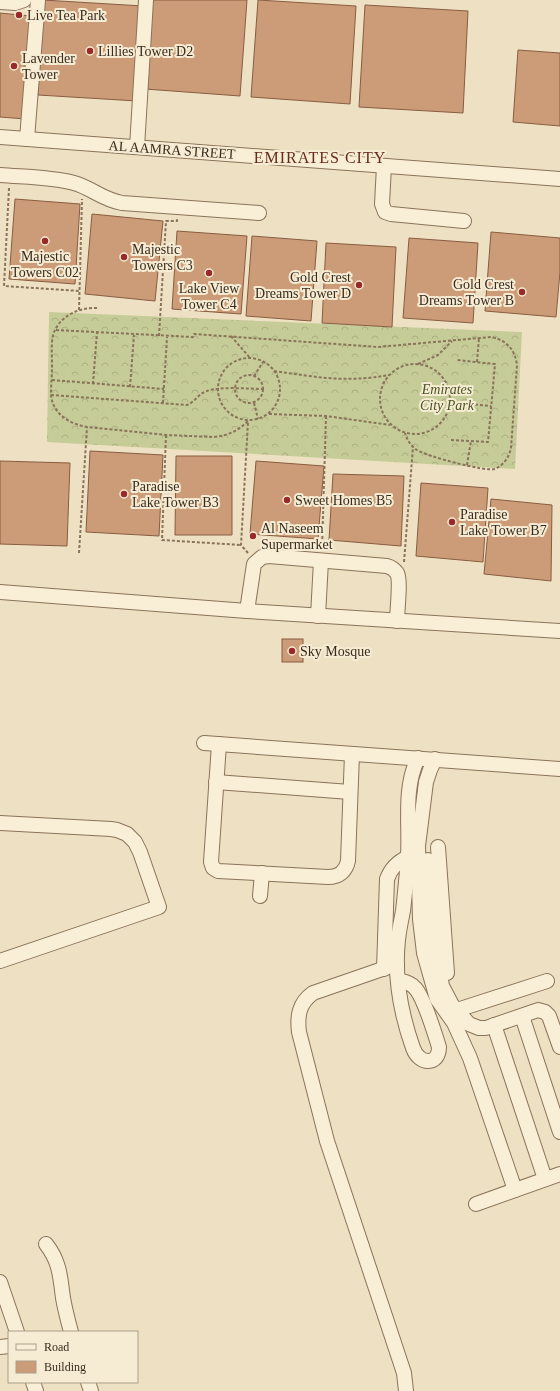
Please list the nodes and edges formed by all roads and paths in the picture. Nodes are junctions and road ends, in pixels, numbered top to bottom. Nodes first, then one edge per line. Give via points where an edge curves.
1 (24, 0) edge
2 (38, 0) edge
3 (146, 0) edge
4 (0, 2) edge
5 (0, 137) edge
6 (27, 139) junction
7 (137, 147) junction
8 (384, 166) junction
9 (5, 176) edge
10 (560, 179) edge
11 (83, 186) junction
12 (178, 207) junction
13 (259, 213) dead end
14 (464, 221) dead end
15 (80, 291) junction
16 (98, 308) dead end
17 (80, 310) junction
18 (56, 330) junction
19 (98, 332) junction
20 (134, 334) junction
21 (159, 336) junction
22 (231, 336) junction
23 (167, 337) junction
24 (479, 338) junction
25 (453, 340) junction
26 (250, 358) junction
27 (457, 360) dead end
28 (263, 362) junction
29 (477, 362) junction
30 (418, 364) junction
31 (274, 370) junction
32 (390, 375) junction
33 (254, 376) junction
34 (52, 380) junction
35 (93, 384) junction
36 (130, 387) junction
37 (164, 389) junction
38 (218, 389) junction
39 (235, 389) junction
40 (264, 389) junction
41 (51, 395) junction
42 (163, 403) junction
43 (254, 403) junction
44 (470, 404) dead end
45 (491, 406) junction
46 (268, 414) junction
47 (326, 416) junction
48 (258, 420) junction
49 (248, 421) junction
50 (391, 425) junction
51 (87, 427) junction
52 (404, 433) junction
53 (166, 436) junction
54 (451, 440) dead end
55 (470, 441) junction
56 (413, 447) junction
57 (467, 465) junction
58 (241, 545) junction
59 (79, 553) dead end
60 (256, 561) junction
61 (321, 561) junction
62 (399, 580) junction
63 (0, 592) edge
64 (247, 611) junction
65 (318, 616) junction
66 (397, 621) junction
67 (560, 631) edge
68 (204, 743) dead end
69 (219, 744) junction
70 (352, 754) junction
71 (418, 758) junction
72 (435, 759) junction
73 (560, 768) edge
74 (216, 782) junction
75 (350, 792) junction
76 (0, 823) edge
77 (414, 847) junction
78 (438, 847) dead end
79 (262, 873) junction
80 (260, 896) dead end
81 (433, 935) junction
82 (0, 961) edge
83 (391, 966) junction
84 (448, 973) dead end
85 (398, 980) junction
86 (547, 981) dead end
87 (457, 1010) junction
88 (522, 1016) junction
89 (494, 1025) junction
90 (560, 1047) edge
91 (560, 1132) edge
92 (560, 1174) edge
93 (545, 1179) junction
94 (516, 1190) junction
95 (476, 1204) dead end
96 (46, 1244) dead end
97 (0, 1282) edge
98 (16, 1331) edge
99 (71, 1331) edge
100 (406, 1391) edge

1 - 4 street via 15,3
2 - 6 street
3 - 7 street
5 - 6 street, AL AAMRA STREET
6 - 7 street, AL AAMRA STREET
7 - 8 street, AL AAMRA STREET
8 - 10 street, AL AAMRA STREET
8 - 14 street via 382,204 385,212
9 - 11 street via 66,181
9 - 15 path via 4,286
11 - 12 street via 113,201
11 - 15 path
12 - 13 street
12 - 21 path via 177,221 166,221
15 - 17 path
16 - 17 path
17 - 18 path via 66,317
18 - 19 path
18 - 34 path via 52,342
19 - 20 path
19 - 35 path
20 - 21 path
20 - 36 path
21 - 23 path
22 - 23 path via 194,334 193,337
22 - 25 path via 378,347
22 - 26 path
23 - 37 path
24 - 25 path
24 - 29 path
24 - 57 path via 491,337 502,340 511,348 516,359 511,448 504,463 494,469
25 - 30 path via 438,355
26 - 28 path
26 - 38 path via 236,361 225,369
27 - 29 path
28 - 31 path
28 - 33 path
29 - 45 path via 495,364
30 - 32 path via 403,366
30 - 52 path via 433,369 444,380 448,387 450,402 445,417 435,428 420,434
31 - 32 path via 340,380
31 - 46 path via 280,383 279,397 273,410
32 - 50 path via 380,396 382,412
33 - 39 path via 241,378
33 - 40 path via 261,381
34 - 35 path
34 - 41 path
35 - 36 path
36 - 37 path
37 - 42 path
38 - 39 path
38 - 42 path via 204,392 187,405
38 - 49 path via 220,402 229,414
39 - 40 path
39 - 43 path via 241,401
40 - 43 path via 261,398
41 - 42 path
41 - 51 path via 56,408 64,418
43 - 48 path
44 - 45 path
45 - 55 path via 488,442
46 - 47 path
46 - 48 path
47 - 50 path
47 - 61 path
48 - 49 path
49 - 53 path via 238,430 220,437
49 - 58 path
50 - 52 path
51 - 53 path
51 - 59 path
52 - 56 path
53 - 58 path via 162,540
54 - 55 path
55 - 57 path
56 - 57 path via 423,453
56 - 62 path via 403,574
58 - 60 path
60 - 61 street via 265,556
60 - 64 street via 252,568
61 - 62 street via 386,566 394,570
61 - 65 street
62 - 66 street
63 - 64 street
64 - 65 street
65 - 66 street
66 - 67 street
68 - 69 street
69 - 70 street
69 - 74 street
70 - 71 street
70 - 75 street
71 - 72 street
71 - 77 street via 408,790
72 - 73 street
72 - 77 street via 426,782
74 - 75 street
74 - 79 street via 212,865 218,871
75 - 79 street via 348,861 342,873 333,877
76 - 82 street via 111,829 122,832 132,838 138,847 159,907
77 - 81 street via 427,858 424,886
77 - 83 street
77 - 83 street via 397,863 387,879
78 - 81 street
79 - 80 street
81 - 84 street
81 - 87 street via 442,986 447,999
81 - 94 street via 429,973 437,999 454,1023 470,1058
83 - 85 street
83 - 100 street via 313,993 304,1002 298,1019 299,1032 327,1142 404,1373
85 - 85 street via 402,1010 415,1052 420,1059 432,1060 438,1055 439,1047 419,994 413,986
86 - 87 street
87 - 89 street via 475,1027
88 - 89 street
88 - 90 street via 538,1010 547,1014
88 - 91 street
89 - 93 street
92 - 93 street
93 - 94 street
94 - 95 street
96 - 99 street via 59,1266
97 - 98 street

